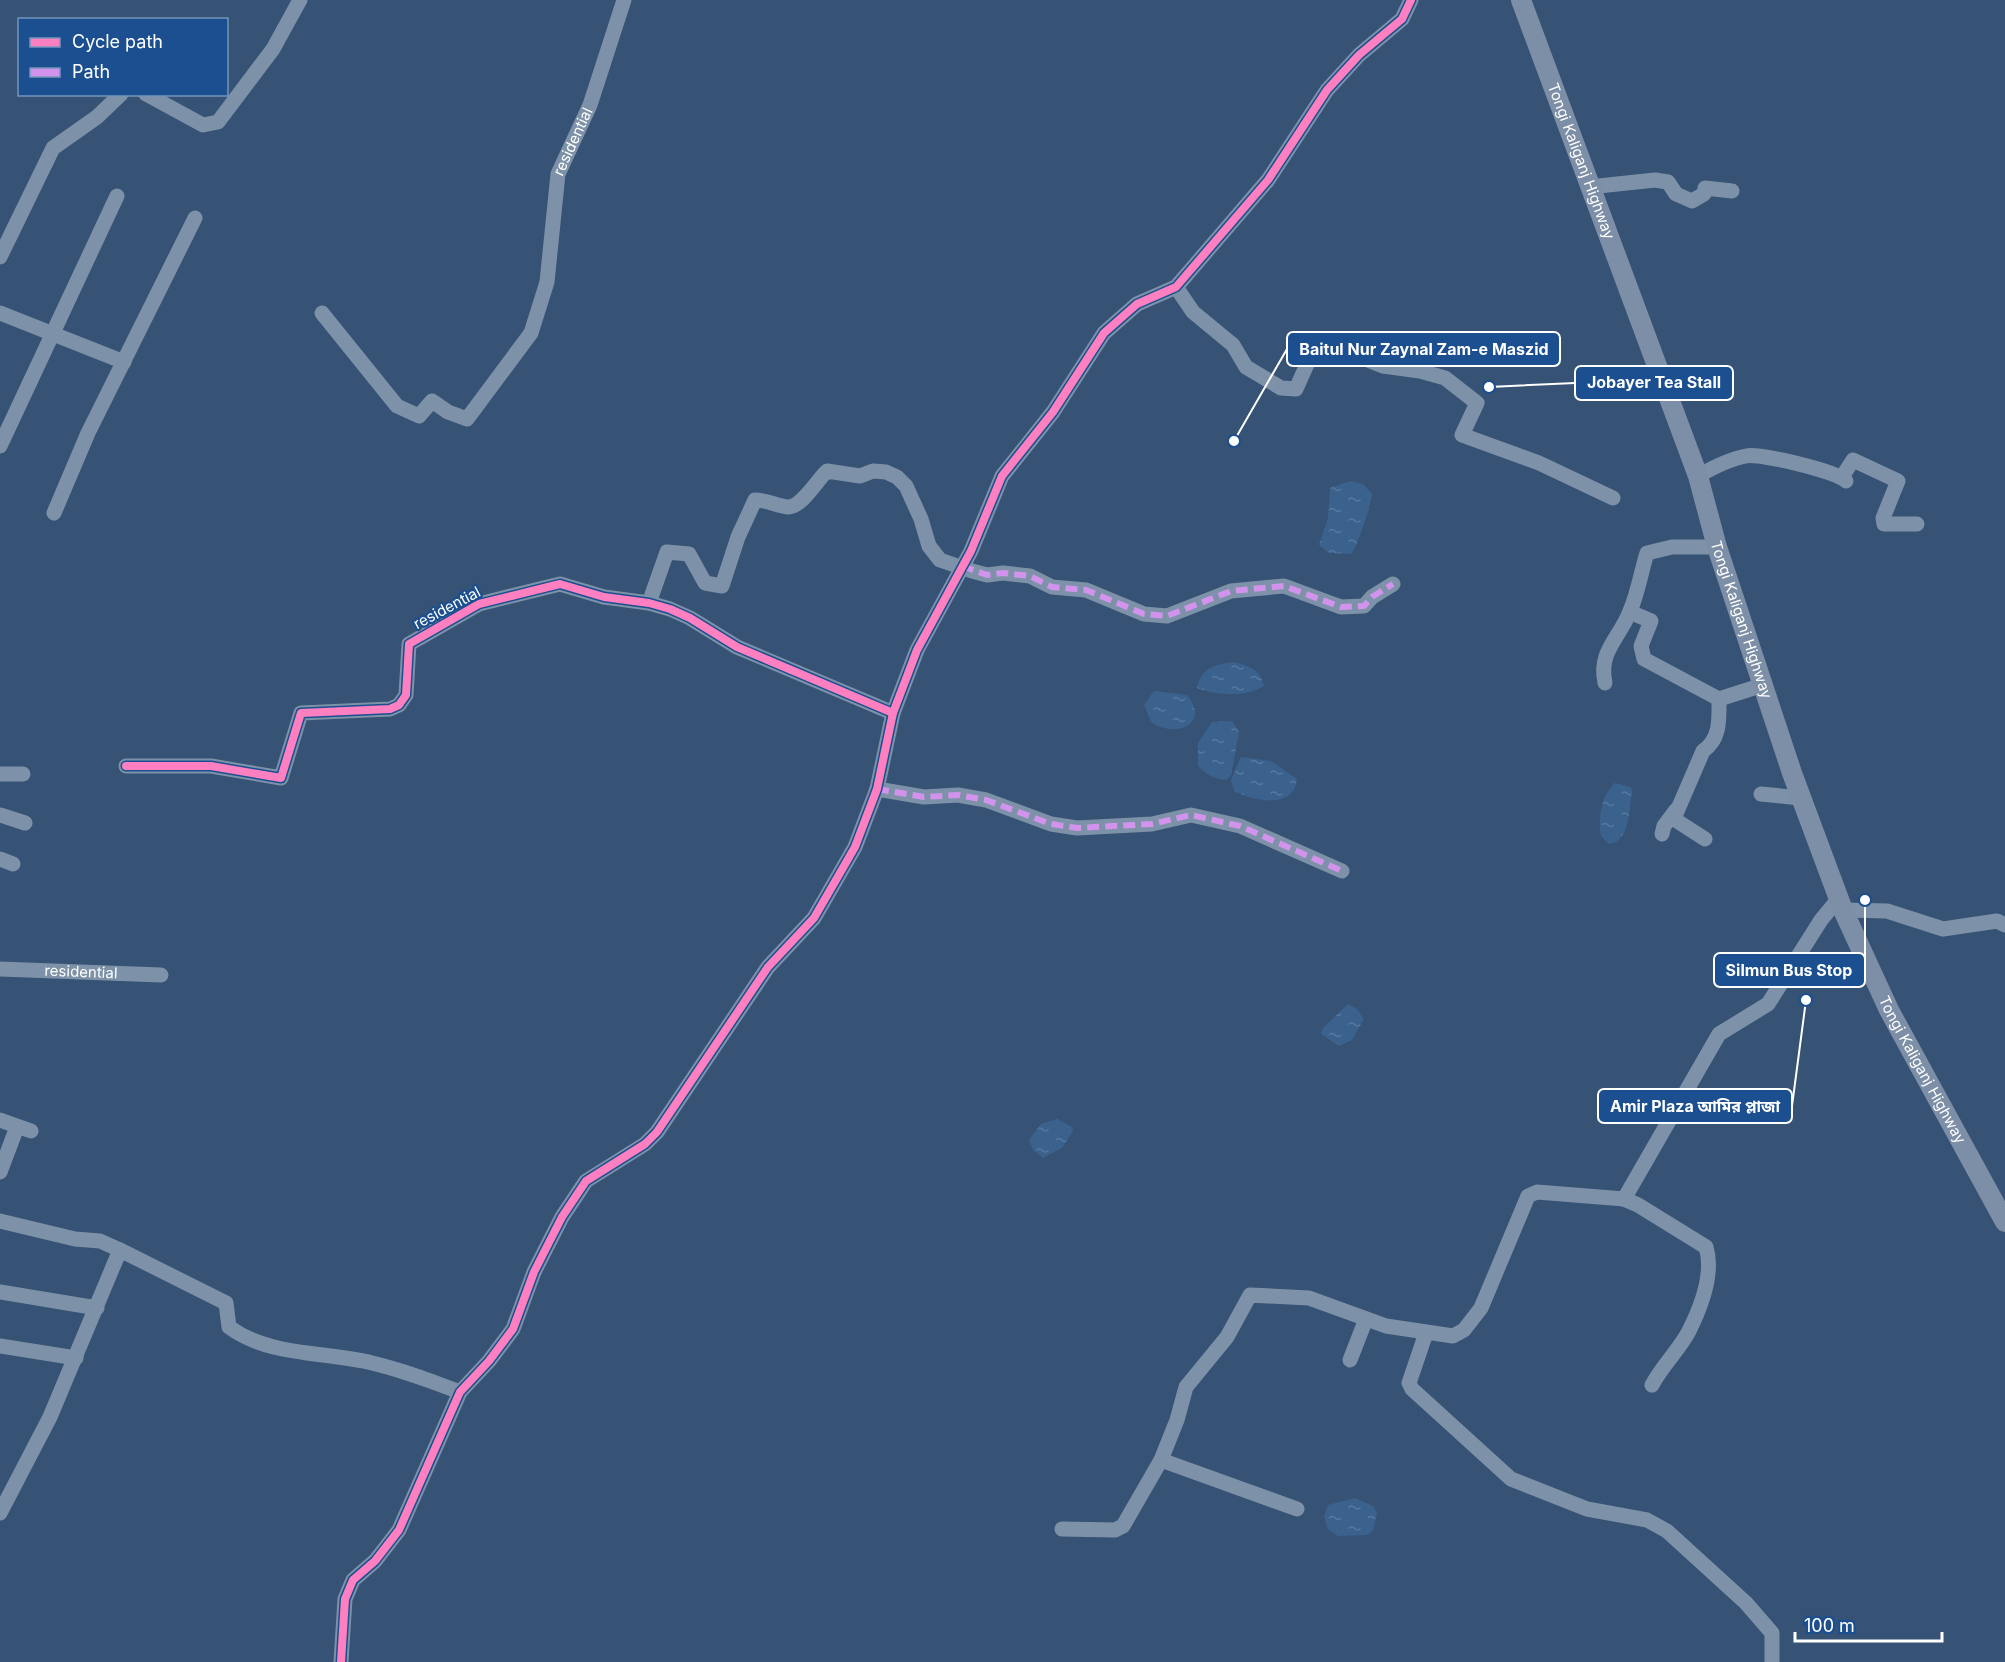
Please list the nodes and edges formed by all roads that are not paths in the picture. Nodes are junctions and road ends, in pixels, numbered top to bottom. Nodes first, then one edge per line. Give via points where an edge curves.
1 (300, 0) edge
2 (624, 0) edge
3 (1411, 0) edge
4 (1521, 0) edge
5 (119, 96) edge
6 (150, 96) edge
7 (1589, 187) junction
8 (1732, 191) dead end
9 (117, 196) dead end
10 (195, 218) dead end
11 (0, 257) edge
12 (1176, 287) junction
13 (0, 313) edge
14 (321, 313) dead end
15 (52, 334) junction
16 (124, 362) junction
17 (0, 446) edge
18 (1698, 476) junction
19 (1613, 498) dead end
20 (54, 513) dead end
21 (1917, 524) dead end
22 (1717, 547) junction
23 (962, 566) junction
24 (1393, 584) dead end
25 (649, 603) junction
26 (1630, 612) junction
27 (1605, 683) dead end
28 (1763, 685) junction
29 (1719, 699) junction
30 (893, 713) junction
31 (126, 766) dead end
32 (0, 774) edge
33 (22, 774) dead end
34 (877, 789) junction
35 (1761, 794) dead end
36 (1801, 798) junction
37 (1676, 810) junction
38 (0, 815) edge
39 (25, 823) dead end
40 (1662, 834) dead end
41 (1705, 839) dead end
42 (1342, 871) dead end
43 (1842, 904) junction
44 (2005, 925) edge
45 (0, 969) edge
46 (161, 975) dead end
47 (0, 1120) edge
48 (0, 1172) edge
49 (1624, 1199) junction
50 (0, 1221) edge
51 (2005, 1222) edge
52 (120, 1250) junction
53 (0, 1292) edge
54 (97, 1308) junction
55 (1366, 1319) junction
56 (1426, 1333) junction
57 (0, 1346) edge
58 (75, 1358) junction
59 (1350, 1360) dead end
60 (1652, 1385) dead end
61 (460, 1392) junction
62 (1161, 1460) junction
63 (1297, 1509) dead end
64 (0, 1513) edge
65 (1062, 1529) dead end
66 (341, 1662) edge
67 (1772, 1662) edge

1 - 6 street via 273,49 218,122 204,125
2 - 14 street, residential via 590,105 558,174 547,282 531,333 467,419 432,401 418,416 397,406
3 - 12 street via 1402,19 1359,55 1327,90 1268,180
4 - 7 main road, Tongi Kaliganj Highway
5 - 11 street via 53,148
7 - 8 street via 1655,180 1668,182 1676,194 1692,201 1704,194 1705,188
7 - 18 main road, Tongi Kaliganj Highway
9 - 15 street
10 - 16 street
12 - 19 street via 1193,312 1233,345 1246,367 1281,388 1296,389 1313,351 1353,354 1383,366 1445,378 1477,403 1462,435 1539,463
12 - 23 street via 1137,304 1104,333 1053,412 1002,476
13 - 15 street
15 - 16 street
15 - 17 street
16 - 20 street
18 - 21 street via 1748,456 1844,479 1853,460 1898,481 1884,524
18 - 22 main road, Tongi Kaliganj Highway
22 - 26 street via 1672,547 1647,553
22 - 28 main road, Tongi Kaliganj Highway
23 - 24 street via 987,575 1030,576 1052,587 1086,590 1144,614 1167,616 1231,591 1284,586 1341,607 1364,606
23 - 25 street via 940,560 928,546 921,519 906,486 897,477 886,472 860,476 827,471 798,503 789,507 755,500 722,586 705,584 689,554 667,552
23 - 30 street via 917,651
25 - 30 street, residential via 690,618 748,652
25 - 31 street, residential via 604,597 560,584 479,604 409,644 406,695 399,705 390,710 301,713 280,778 212,766
26 - 27 street via 1612,640 1602,667
26 - 29 street via 1651,621 1641,646 1644,659
28 - 29 street
28 - 36 main road, Tongi Kaliganj Highway
29 - 37 street via 1717,734 1703,751
30 - 34 street
32 - 33 street
34 - 42 street via 924,797 958,795 986,800 1051,824 1077,828 1152,824 1191,814 1240,826
34 - 61 street via 855,847 814,918 768,967 657,1132 645,1144 586,1181 534,1272 513,1329
35 - 36 street
36 - 43 main road, Tongi Kaliganj Highway
37 - 40 street
37 - 41 street via 1677,821
38 - 39 street
43 - 44 street via 1887,911 1943,928 1997,921
43 - 49 street via 1821,921 1768,1004 1719,1034
43 - 51 main road, Tongi Kaliganj Highway via 1889,1010
45 - 46 street, residential
47 - 48 street via 24,1129
49 - 56 street via 1537,1191 1528,1196 1481,1308 1464,1330 1454,1335
49 - 60 street via 1706,1247 1710,1262 1689,1332
50 - 52 street via 99,1241
52 - 54 street
52 - 61 street via 226,1304 229,1327 247,1340 371,1363
53 - 54 street
54 - 58 street
55 - 56 street
55 - 59 street
55 - 62 street via 1309,1298 1250,1295 1227,1337 1186,1387
56 - 67 street via 1409,1383 1412,1389 1511,1479 1587,1509 1647,1520 1667,1531 1746,1603 1772,1633
57 - 58 street
58 - 64 street via 50,1417
61 - 66 street via 399,1530 375,1561 353,1580 345,1599
62 - 63 street
62 - 65 street via 1120,1530

